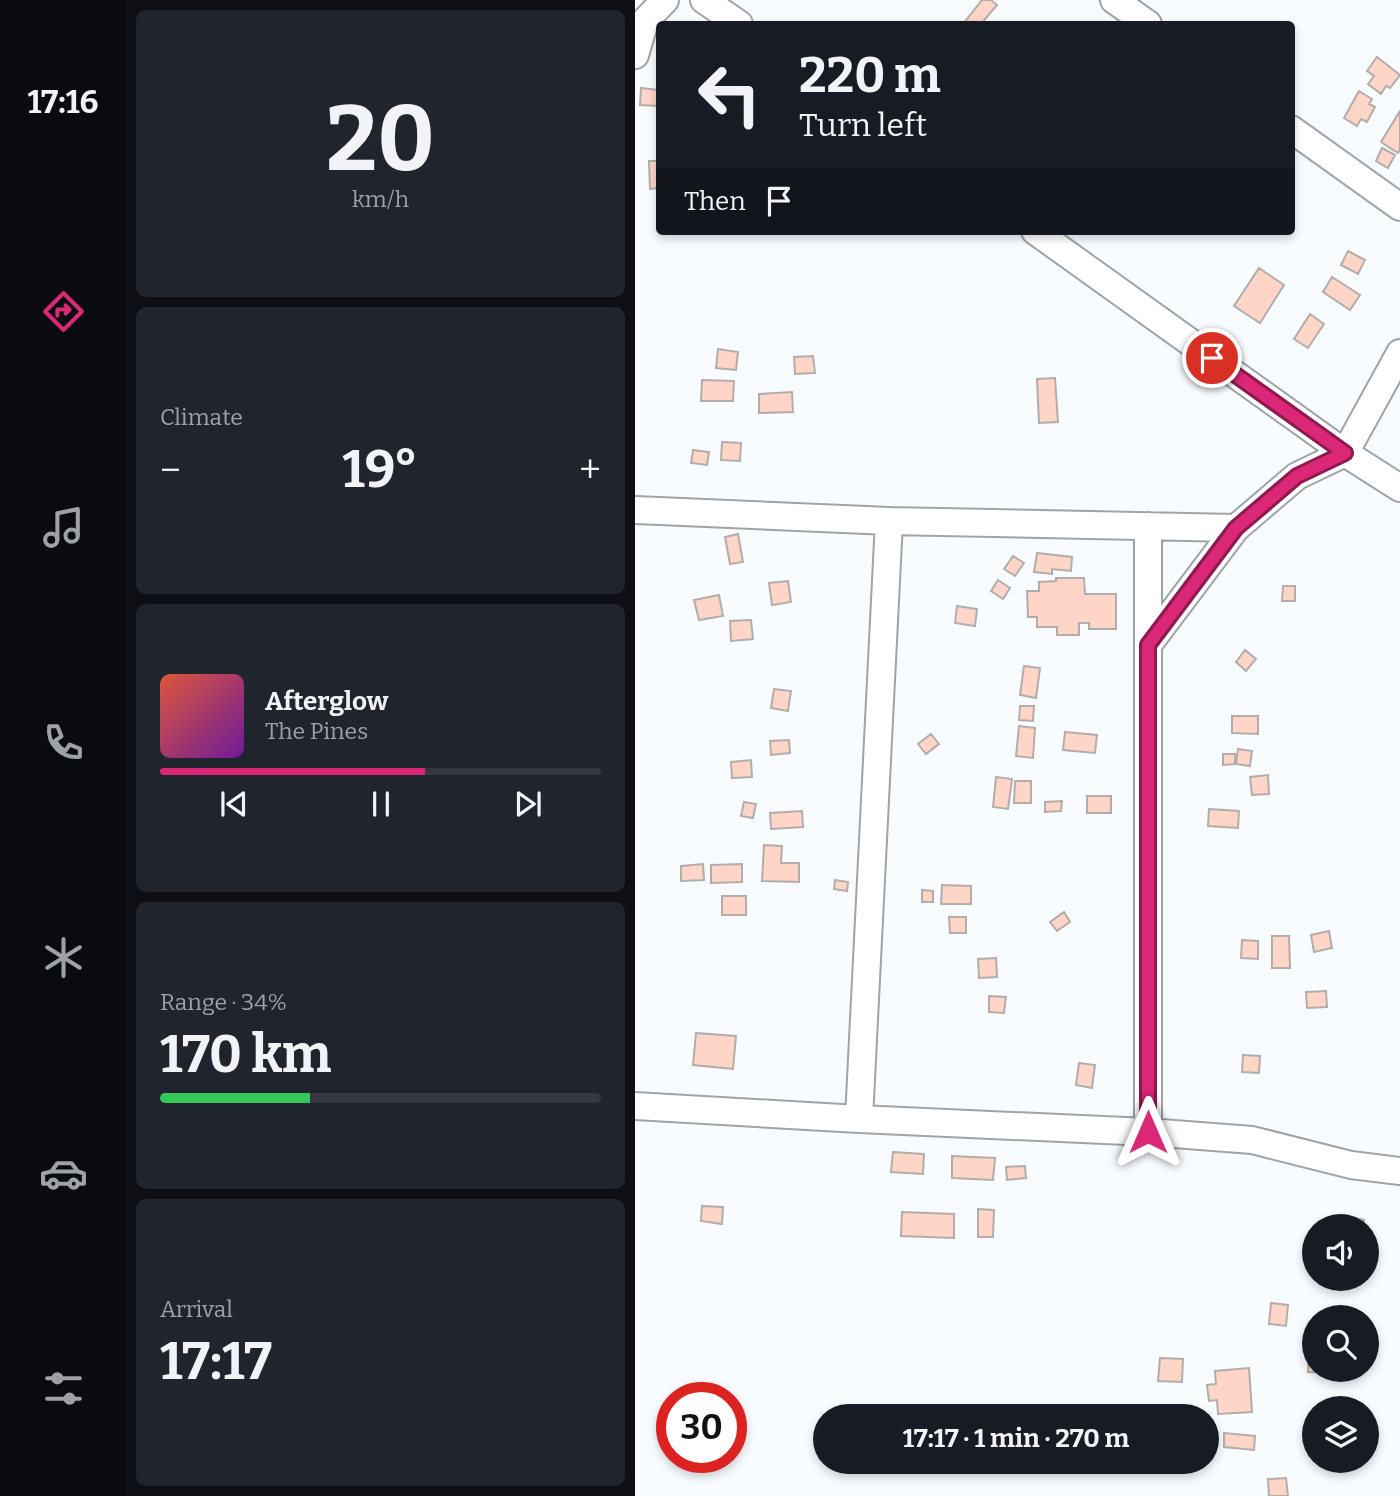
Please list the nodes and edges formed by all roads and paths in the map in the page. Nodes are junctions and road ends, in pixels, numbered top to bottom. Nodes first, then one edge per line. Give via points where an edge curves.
1 (665, 0) edge
2 (704, 0) edge
3 (1114, 0) edge
4 (735, 21) edge
5 (1144, 21) edge
6 (635, 55) edge
7 (1295, 132) edge
8 (1400, 207) edge
9 (1041, 235) edge
10 (1400, 353) edge
11 (1345, 453) junction
12 (1400, 488) edge
13 (635, 510) edge
14 (889, 521) junction
15 (1148, 526) junction
16 (1236, 528) junction
17 (1148, 645) junction
18 (635, 1106) edge
19 (859, 1119) junction
20 (1148, 1132) junction
21 (1400, 1171) edge

1 - 6 street via 645,21
2 - 4 street
3 - 5 street
7 - 8 street
9 - 11 street
10 - 11 street
11 - 12 street
11 - 16 street via 1297,476
13 - 14 street
14 - 15 street
14 - 19 street
15 - 16 street
15 - 17 street
16 - 17 street
17 - 20 street
18 - 19 street
19 - 20 street
20 - 21 street via 1252,1140 1351,1166

